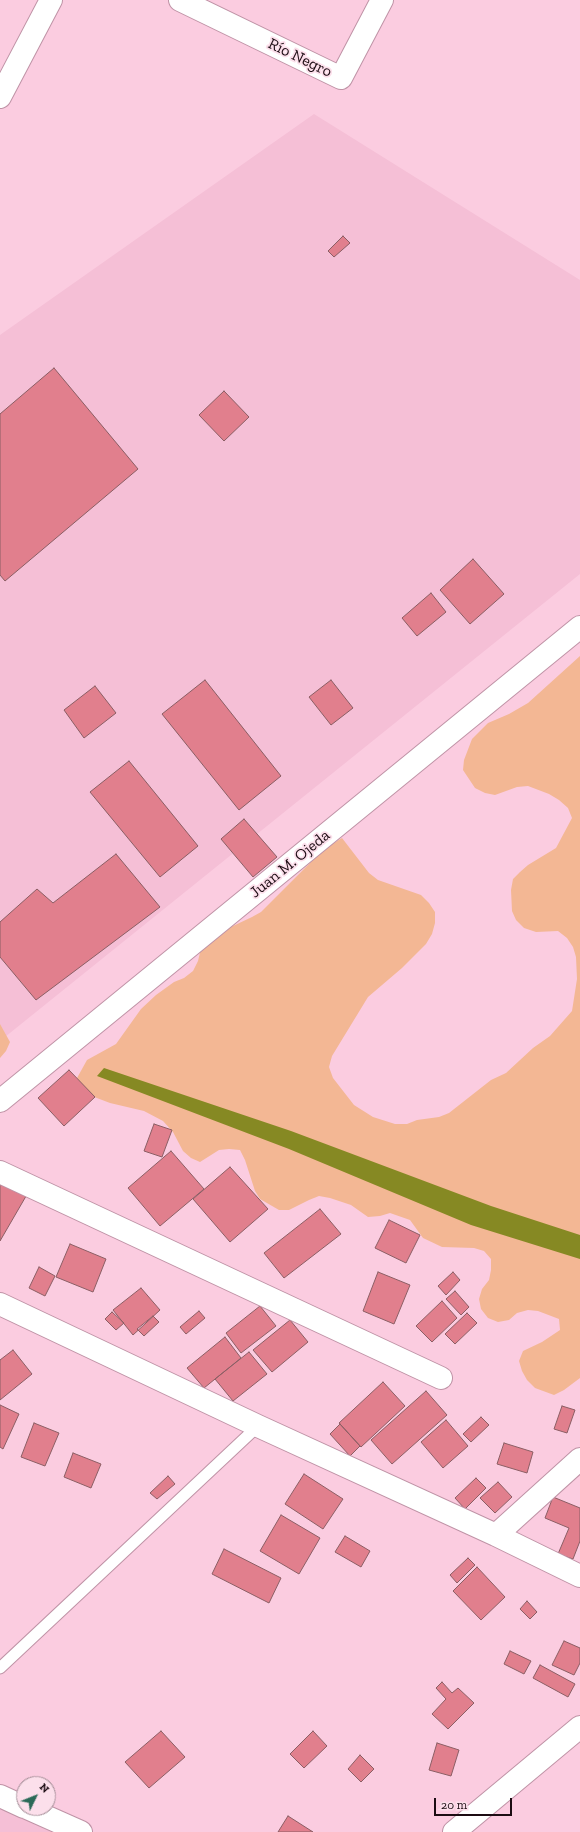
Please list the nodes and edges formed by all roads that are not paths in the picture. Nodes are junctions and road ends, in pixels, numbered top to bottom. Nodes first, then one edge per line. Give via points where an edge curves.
1 (51, 0) edge
2 (180, 0) edge
3 (382, 0) edge
4 (0, 97) edge
5 (580, 627) edge
6 (0, 1102) edge
7 (0, 1172) edge
8 (0, 1305) edge
9 (441, 1378) dead end
10 (258, 1426) junction
11 (580, 1459) edge
12 (496, 1535) junction
13 (580, 1576) edge
14 (0, 1668) edge
15 (580, 1727) edge
16 (0, 1796) edge
17 (16, 1803) edge
18 (45, 1816) edge
19 (81, 1832) edge
20 (454, 1832) edge

1 - 4 street
2 - 3 street, Río Negro via 341,78
5 - 6 street, Juan M. Ojeda
7 - 9 street
8 - 10 street
10 - 12 street
10 - 14 lane
11 - 12 street
12 - 13 street
15 - 20 street
16 - 17 street
18 - 19 street

